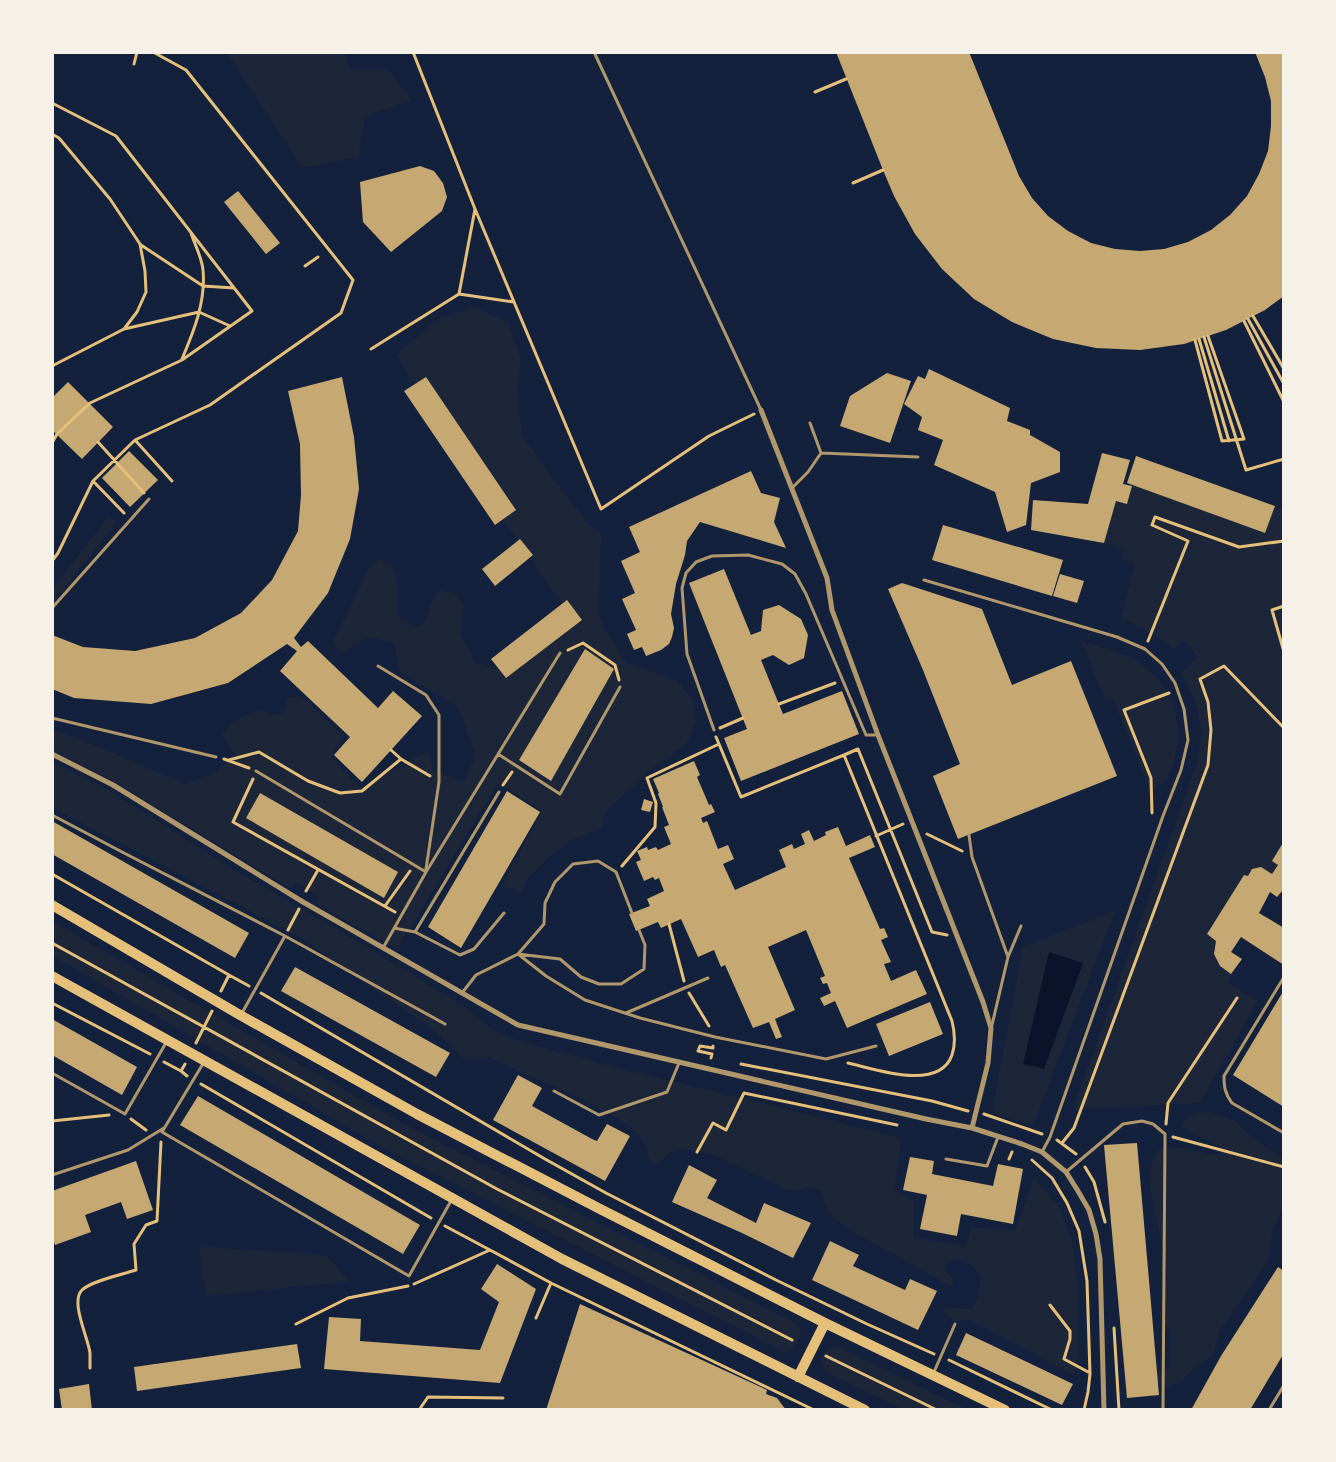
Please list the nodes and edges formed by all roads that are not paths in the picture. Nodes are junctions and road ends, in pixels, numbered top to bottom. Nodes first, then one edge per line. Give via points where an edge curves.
1 (594, 52) edge
2 (761, 410) joint
3 (810, 423) dead end
4 (821, 453) junction
5 (918, 457) dead end
6 (792, 488) junction
7 (149, 499) road end
8 (924, 580) dead end
9 (52, 608) edge
10 (560, 653) road end
11 (378, 666) dead end
12 (620, 687) road end
13 (52, 718) edge
14 (714, 730) dead end
15 (878, 736) junction
16 (52, 754) edge
17 (498, 754) junction
18 (216, 757) dead end
19 (256, 771) road end
20 (499, 792) road end
21 (52, 815) edge
22 (969, 835) dead end
23 (426, 872) junction
24 (52, 905) edge
25 (504, 913) dead end
26 (632, 913) dead end
27 (1021, 926) dead end
28 (394, 928) junction
29 (639, 930) dead end
30 (415, 932) junction
31 (285, 936) junction
32 (383, 948) junction
33 (518, 954) junction
34 (1008, 957) junction
35 (52, 976) edge
36 (1284, 977) edge
37 (708, 978) dead end
38 (462, 993) junction
39 (625, 1013) junction
40 (240, 1016) junction
41 (446, 1024) dead end
42 (991, 1028) junction
43 (167, 1040) junction
44 (876, 1046) dead end
45 (204, 1061) junction
46 (679, 1062) junction
47 (52, 1073) edge
48 (554, 1091) dead end
49 (164, 1128) junction
50 (972, 1128) junction
51 (1284, 1133) edge
52 (998, 1137) junction
53 (1042, 1152) junction
54 (946, 1159) dead end
55 (1066, 1172) junction
56 (52, 1175) edge
57 (452, 1199) junction
58 (826, 1323) junction
59 (956, 1324) dead end
60 (933, 1375) junction
61 (798, 1377) junction
62 (1284, 1385) edge
63 (865, 1410) edge
64 (1005, 1410) edge
65 (1104, 1410) edge
66 (1163, 1410) edge
67 (1269, 1410) edge

1 - 2 lane
2 - 6 street
3 - 4 lane
4 - 5 lane
4 - 6 lane
6 - 15 street via 827,578 832,610
7 - 9 lane
8 - 53 lane via 1117,637 1144,649 1162,664 1175,683 1184,708 1188,740 1181,770
10 - 17 lane
11 - 23 lane via 426,695 439,715 439,782
12 - 17 lane via 560,794
13 - 18 lane
14 - 15 lane via 687,654 682,588 686,573 696,562 712,556 748,555 782,564 795,574 866,735
15 - 42 street
16 - 32 street via 113,784
17 - 23 lane
19 - 23 lane
20 - 30 lane
21 - 31 lane
22 - 34 lane via 972,857
23 - 28 lane
24 - 40 main road
25 - 30 lane via 474,949 460,955
26 - 33 lane via 616,872 598,861 574,864 555,882 545,903 544,924
27 - 34 lane
28 - 30 lane
28 - 32 lane
29 - 33 lane via 645,945 644,969 621,984 599,984 581,977 560,959
31 - 40 lane
31 - 41 lane
32 - 38 street
33 - 38 lane via 476,975
33 - 39 lane via 546,976 586,1000
34 - 42 lane
35 - 43 main road
36 - 51 lane via 1224,1076 1224,1088 1232,1103
37 - 39 lane
38 - 46 street via 518,1025
39 - 44 lane via 715,1037 826,1059
40 - 58 main road via 417,1114
42 - 50 street via 988,1063
43 - 45 main road
43 - 47 lane via 124,1114
45 - 49 lane
45 - 57 main road
46 - 48 lane via 667,1092 599,1115
46 - 50 street
49 - 56 lane via 128,1150
49 - 57 lane via 162,1132 409,1276
50 - 52 street
52 - 53 street
52 - 54 lane via 987,1166
53 - 55 street
55 - 65 street via 1088,1210 1100,1259
55 - 66 lane via 1123,1124 1142,1120 1153,1124 1164,1134
57 - 61 main road via 562,1259
58 - 60 main road
58 - 61 main road
59 - 60 lane
60 - 64 main road
61 - 63 main road
62 - 67 lane

